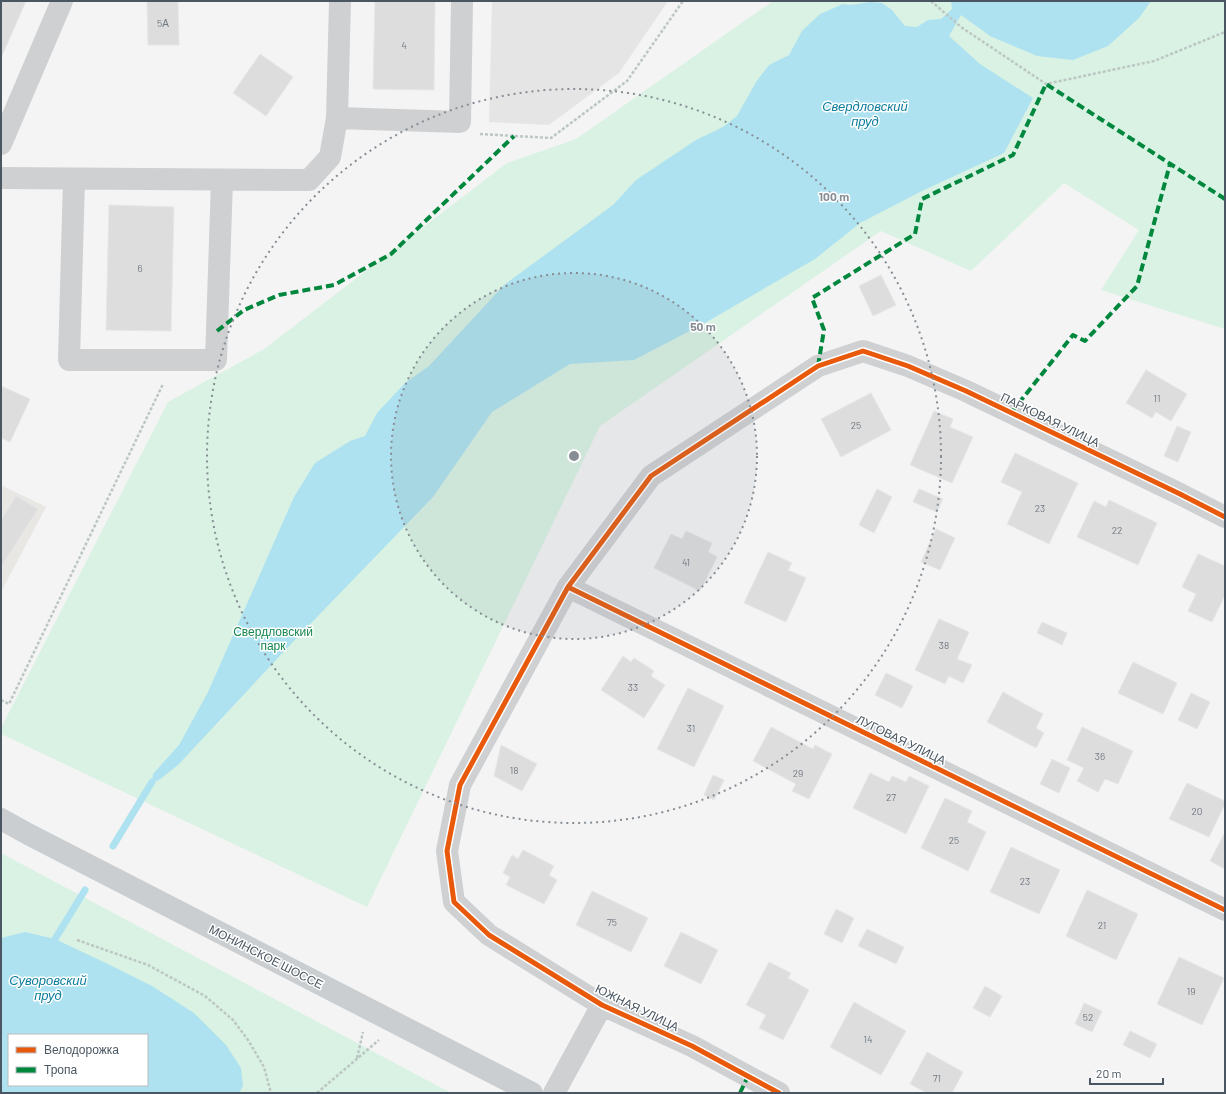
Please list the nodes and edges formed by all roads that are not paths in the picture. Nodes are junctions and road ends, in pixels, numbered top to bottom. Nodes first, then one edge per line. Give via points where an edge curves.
1 (62, 1) edge
2 (340, 1) edge
3 (462, 1) edge
4 (337, 118) junction
5 (1, 144) edge
6 (1, 178) edge
7 (74, 179) junction
8 (222, 180) junction
9 (863, 351) joint
10 (1225, 517) edge
11 (568, 588) junction
12 (1, 819) edge
13 (1225, 910) edge
14 (602, 1004) junction
15 (532, 1093) edge
16 (554, 1093) edge
17 (779, 1093) edge

1 - 5 street
2 - 4 street
3 - 4 street via 460,122
4 - 8 street via 330,156 309,180
6 - 7 street
7 - 8 street
7 - 8 street via 69,360 216,360
9 - 10 street, ПАРКОВАЯ УЛИЦА via 908,366 966,391
9 - 11 street, ЮЖНАЯ УЛИЦА via 818,366 651,476
11 - 13 street, ЛУГОВАЯ УЛИЦА
11 - 14 street, ЮЖНАЯ УЛИЦА via 460,785 447,850 454,902 489,936
12 - 15 main road, МОНИНСКОЕ ШОССЕ
14 - 16 street
14 - 17 street, ЮЖНАЯ УЛИЦА via 692,1046

